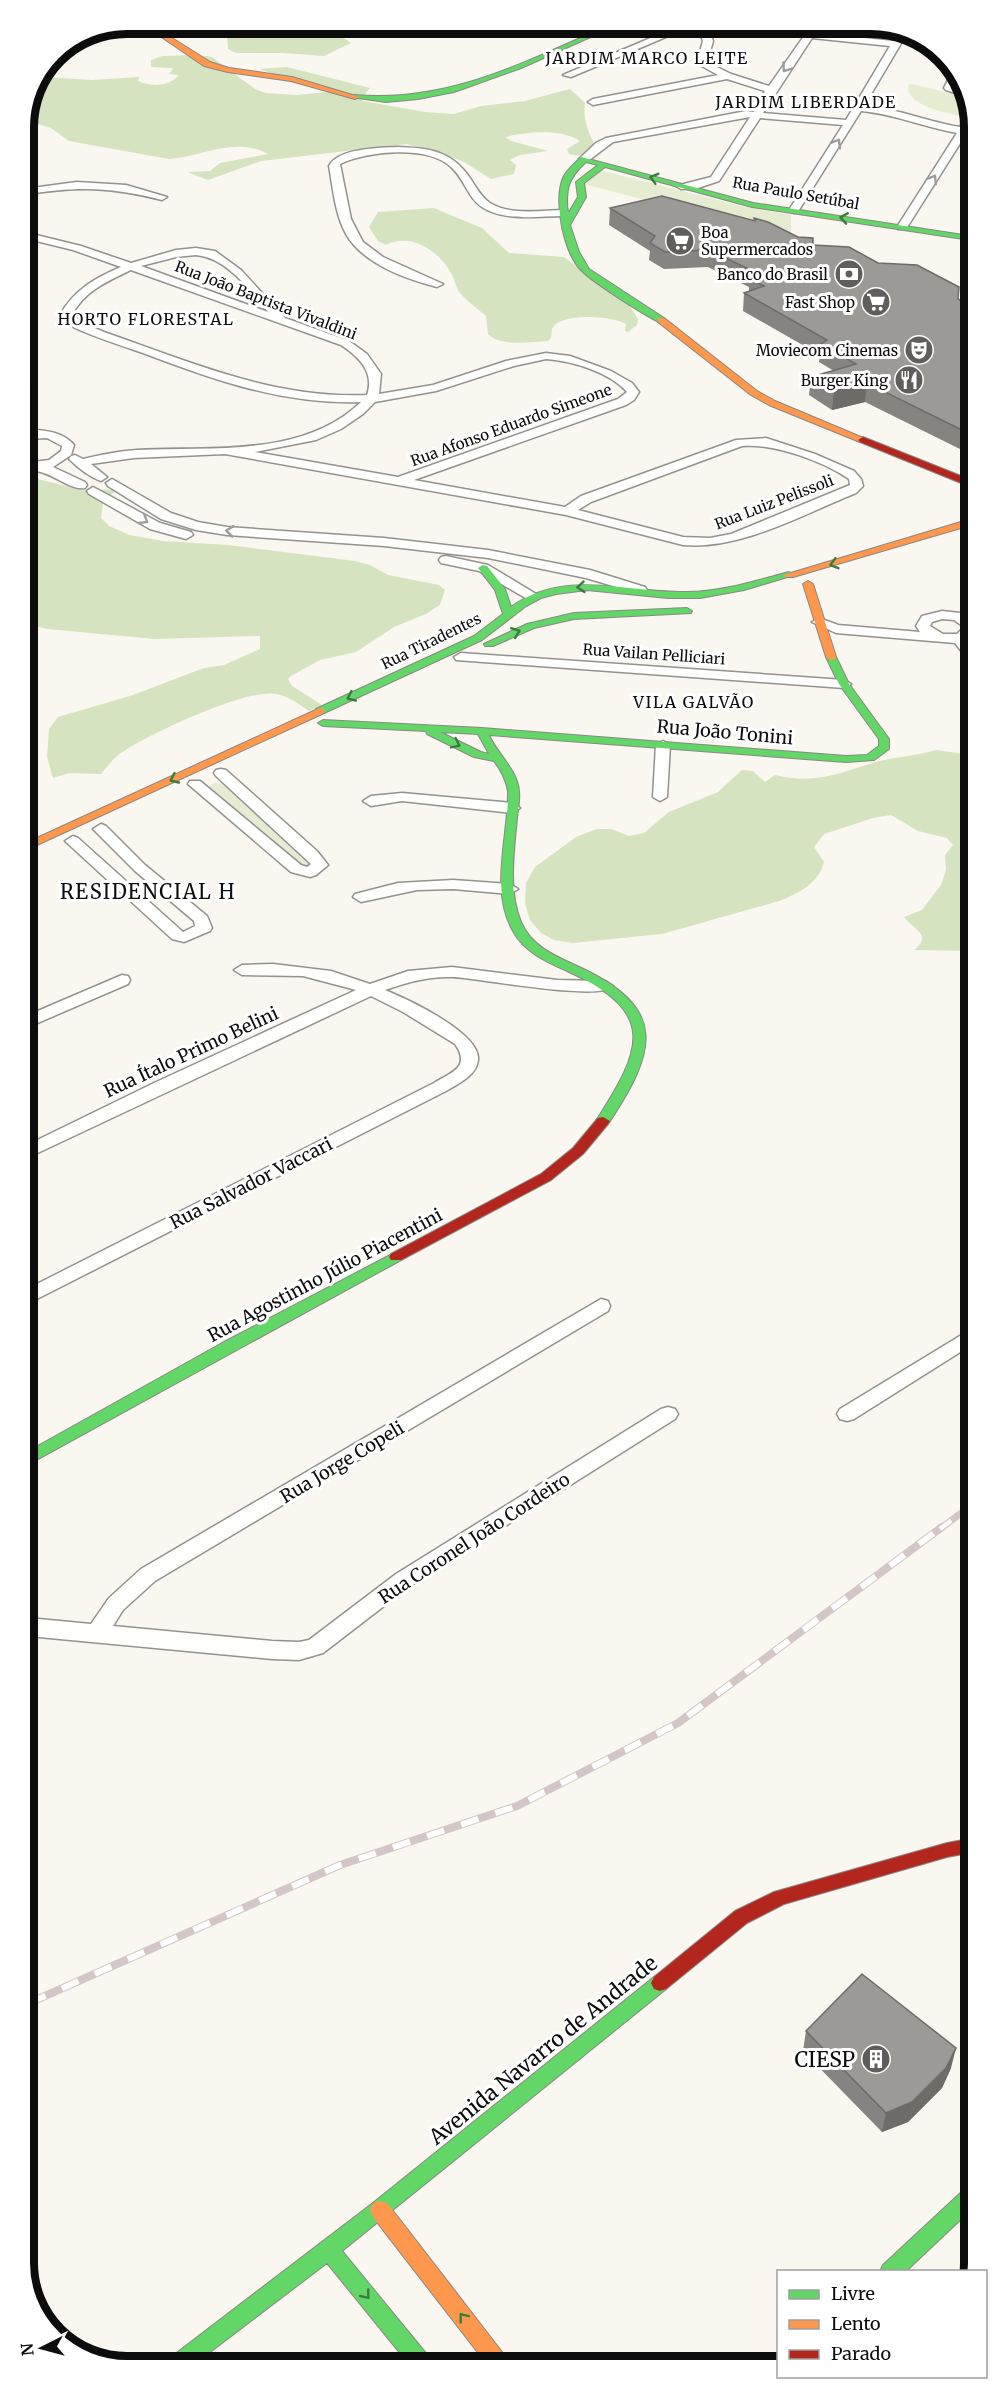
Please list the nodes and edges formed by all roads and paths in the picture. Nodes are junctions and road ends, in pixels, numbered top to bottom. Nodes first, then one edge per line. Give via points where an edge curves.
1 (162, 34) edge
2 (592, 35) edge
3 (666, 35) edge
4 (706, 35) edge
5 (809, 35) joint
6 (899, 38) edge
7 (896, 44) junction
8 (568, 75) dead end
9 (728, 76) junction
10 (952, 81) edge
11 (771, 90) junction
12 (958, 92) edge
13 (876, 95) junction
14 (592, 102) dead end
15 (858, 108) junction
16 (758, 113) junction
17 (901, 114) junction
18 (703, 120) junction
19 (849, 123) junction
20 (751, 125) junction
21 (964, 131) edge
22 (964, 135) edge
23 (585, 159) junction
24 (605, 165) junction
25 (564, 183) junction
26 (681, 186) junction
27 (35, 190) edge
28 (581, 190) junction
29 (162, 198) dead end
30 (794, 210) junction
31 (565, 218) junction
32 (902, 227) junction
33 (964, 237) edge
34 (35, 238) edge
35 (574, 249) junction
36 (130, 266) junction
37 (609, 276) junction
38 (437, 284) dead end
39 (621, 294) junction
40 (280, 319) junction
41 (686, 333) junction
42 (741, 384) junction
43 (778, 396) junction
44 (371, 400) junction
45 (35, 435) edge
46 (221, 450) junction
47 (68, 452) junction
48 (80, 463) junction
49 (35, 466) edge
50 (41, 466) junction
51 (964, 471) edge
52 (964, 481) edge
53 (398, 482) junction
54 (567, 511) junction
55 (964, 524) edge
56 (964, 535) edge
57 (511, 557) junction
58 (483, 568) junction
59 (808, 584) junction
60 (640, 590) junction
61 (777, 593) dead end
62 (534, 597) junction
63 (703, 609) dead end
64 (611, 613) junction
65 (508, 615) junction
66 (574, 616) junction
67 (964, 621) edge
68 (819, 622) junction
69 (924, 622) junction
70 (933, 635) junction
71 (964, 636) edge
72 (958, 638) junction
73 (964, 645) edge
74 (460, 657) junction
75 (844, 684) junction
76 (361, 712) dead end
77 (323, 723) junction
78 (376, 724) junction
79 (420, 727) junction
80 (482, 730) junction
81 (663, 745) junction
82 (494, 758) junction
83 (221, 773) junction
84 (190, 787) joint
85 (660, 797) dead end
86 (371, 801) dead end
87 (512, 808) junction
88 (106, 826) joint
89 (69, 843) joint
90 (35, 844) edge
91 (510, 889) junction
92 (362, 897) dead end
93 (242, 970) dead end
94 (122, 980) dead end
95 (605, 986) junction
96 (372, 989) junction
97 (35, 1019) edge
98 (35, 1148) edge
99 (34, 1293) edge
100 (601, 1306) dead end
101 (964, 1341) edge
102 (668, 1414) dead end
103 (847, 1414) dead end
104 (34, 1455) edge
105 (34, 1628) edge
106 (97, 1633) junction
107 (964, 1847) edge
108 (964, 2203) edge
109 (380, 2210) junction
110 (328, 2250) junction
111 (891, 2270) edge
112 (190, 2355) edge
113 (415, 2355) edge
114 (492, 2355) edge

1 - 2 street via 192,56 223,69 295,79 362,98 380,99 422,94 479,80
3 - 8 street
4 - 9 street via 705,65
5 - 7 street
5 -> 11 street
6 - 7 street
7 - 13 street
9 - 11 street
9 - 14 street
10 - 12 street via 949,88
11 - 16 street
13 - 15 street
13 - 17 street
15 - 17 street
15 - 19 street
16 - 18 street
16 - 19 street
16 - 20 street
17 - 21 street via 929,125
18 - 20 street via 732,118
18 - 23 street via 610,140
30 -> 19 street
20 - 26 street via 715,179
32 -> 22 street
23 - 24 street, Rua Paulo Setúbal
23 - 25 street
26 -> 24 street, Rua Paulo Setúbal
24 - 28 street via 582,179
25 - 28 street
25 - 31 street
26 - 30 street, Rua Paulo Setúbal via 752,205
27 - 29 street via 100,183
28 - 31 street via 582,197
32 -> 30 street, Rua Paulo Setúbal
31 - 35 street
31 - 38 street via 495,209 481,199 455,164 431,154 382,151 355,154 336,162 353,237 378,258
32 - 33 street, Rua Paulo Setúbal
34 - 36 street, Rua João Baptista Vivaldini
35 - 37 street
35 - 39 street via 577,262 586,271
36 - 40 street, Rua João Baptista Vivaldini
36 - 40 street, Rua Afonso Eduardo Simeone via 181,253 212,253 264,298
36 - 44 street, Rua Afonso Eduardo Simeone via 84,290 68,308 69,319 255,389 308,398
37 - 39 street
37 - 41 street via 662,307
39 - 41 street
40 - 44 street, Rua João Baptista Vivaldini via 359,352 375,377
41 - 42 street
41 - 43 street
42 - 43 street
42 - 52 street via 772,403
43 - 51 street
44 - 46 street via 328,431 282,444
44 - 53 street, Rua Afonso Eduardo Simeone via 447,385 546,356 584,365 624,382 633,392 622,402
45 - 47 street via 61,438 68,445
46 - 48 street via 111,456
46 - 53 street, Rua Luiz Pelissoli
47 - 48 street
47 - 50 street
57 -> 48 street via 196,526 166,516
49 - 50 street
50 -> 58 street via 155,526 189,536 434,559
53 - 54 street, Rua Luiz Pelissoli
54 - 54 street, Rua Luiz Pelissoli via 683,541 719,542 857,486 851,474 769,443 752,441 586,499
55 -> 60 street, Rua Tiradentes via 743,590 690,596
56 - 59 street
57 - 58 street
57 - 60 street via 580,571
58 - 62 street
58 - 65 street via 501,587
59 - 61 street
59 - 68 street, Rua João Tonini
60 -> 62 street, Rua Tiradentes via 585,587
60 - 64 street via 645,595 644,604
62 - 65 street, Rua Tiradentes
62 - 66 street via 553,610
63 - 64 street, Rua Tiradentes
64 - 66 street, Rua Tiradentes
65 -> 90 street, Rua Tiradentes via 478,638
74 -> 66 street, Rua Tiradentes via 531,626
67 - 69 street via 936,615
68 - 69 street
68 - 70 street via 836,629
68 - 75 street, Rua João Tonini
69 - 70 street via 925,629
70 - 72 street
71 - 72 street
72 - 73 street
74 - 75 street, Rua Vailan Pelliciari
74 - 77 street, Rua Tiradentes
75 - 81 street, Rua João Tonini via 884,739 885,747 873,757 840,759
76 - 78 street
77 - 78 street, Rua João Tonini
77 - 83 street, Rua Tiradentes
78 - 79 street, Rua João Tonini
79 - 80 street, Rua João Tonini
79 -> 82 street via 477,755
80 - 81 street, Rua João Tonini
80 - 82 street, Rua Agostinho Júlio Piacentini
81 - 85 street
82 - 87 street, Rua Agostinho Júlio Piacentini via 509,774
83 - 84 street, Rua Tiradentes
83 - 84 street via 320,865 310,872 296,869
86 - 87 street via 402,797
87 - 91 street, Rua Agostinho Júlio Piacentini
88 - 89 street
88 - 89 street via 141,868 201,919 204,928 178,936
91 - 92 street via 420,885 390,887
91 - 95 street, Rua Agostinho Júlio Piacentini via 519,932 534,947
93 - 96 street via 271,967 337,975
94 - 97 street
95 - 96 street, Rua Ítalo Primo Belini via 557,985 452,972 408,976
95 - 104 street, Rua Agostinho Júlio Piacentini via 629,1004 636,1018 637,1059 630,1077 579,1150 546,1177
96 - 98 street, Rua Ítalo Primo Belini
96 - 99 street, Rua Salvador Vaccari via 461,1040 470,1062 463,1073
100 - 106 street, Rua Jorge Copeli via 148,1575 116,1604
101 - 103 street
102 - 106 street, Rua Coronel João Cordeiro via 403,1580 315,1647 272,1650
105 - 106 street, Rua Coronel João Cordeiro
107 - 109 street, Avenida Navarro de Andrade via 780,1897 741,1917
108 - 111 street
109 - 110 street, Avenida Navarro de Andrade
114 -> 109 street
110 - 112 street, Avenida Navarro de Andrade
110 -> 113 street

